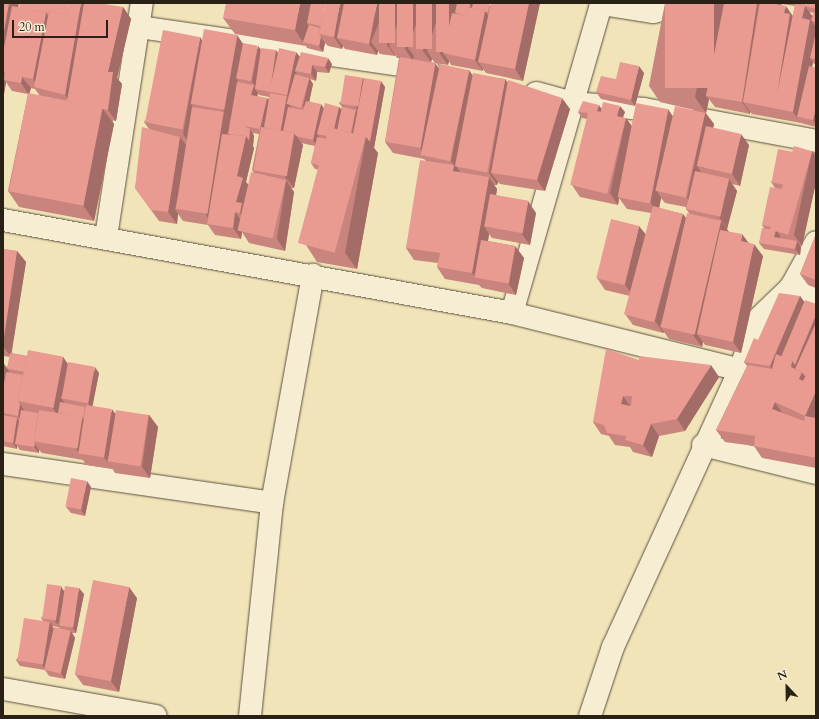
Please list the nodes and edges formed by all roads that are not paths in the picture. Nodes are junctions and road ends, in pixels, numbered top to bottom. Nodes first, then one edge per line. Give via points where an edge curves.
1 (142, 3) edge
2 (676, 3) edge
3 (139, 27) junction
4 (450, 72) edge
5 (519, 88) edge
6 (573, 103) junction
7 (816, 141) edge
8 (3, 220) edge
9 (106, 237) junction
10 (816, 242) edge
11 (313, 275) junction
12 (791, 287) junction
13 (816, 296) edge
14 (512, 313) junction
15 (740, 370) junction
16 (703, 445) junction
17 (3, 464) edge
18 (816, 473) edge
19 (272, 503) junction
20 (3, 689) edge
21 (156, 716) edge
22 (250, 716) edge
23 (590, 716) edge

1 - 3 street
2 - 6 street via 675,7 652,12 608,5 600,8
3 - 4 street
3 - 9 street
5 - 6 street
6 - 7 street via 644,108
6 - 14 street
8 - 9 street
9 - 11 street
10 - 12 street
11 - 14 street
11 - 19 street
12 - 13 street
12 - 15 street via 757,320
14 - 15 street
15 - 16 street
16 - 18 street
16 - 23 street via 613,647
17 - 19 street
19 - 22 street
20 - 21 street

